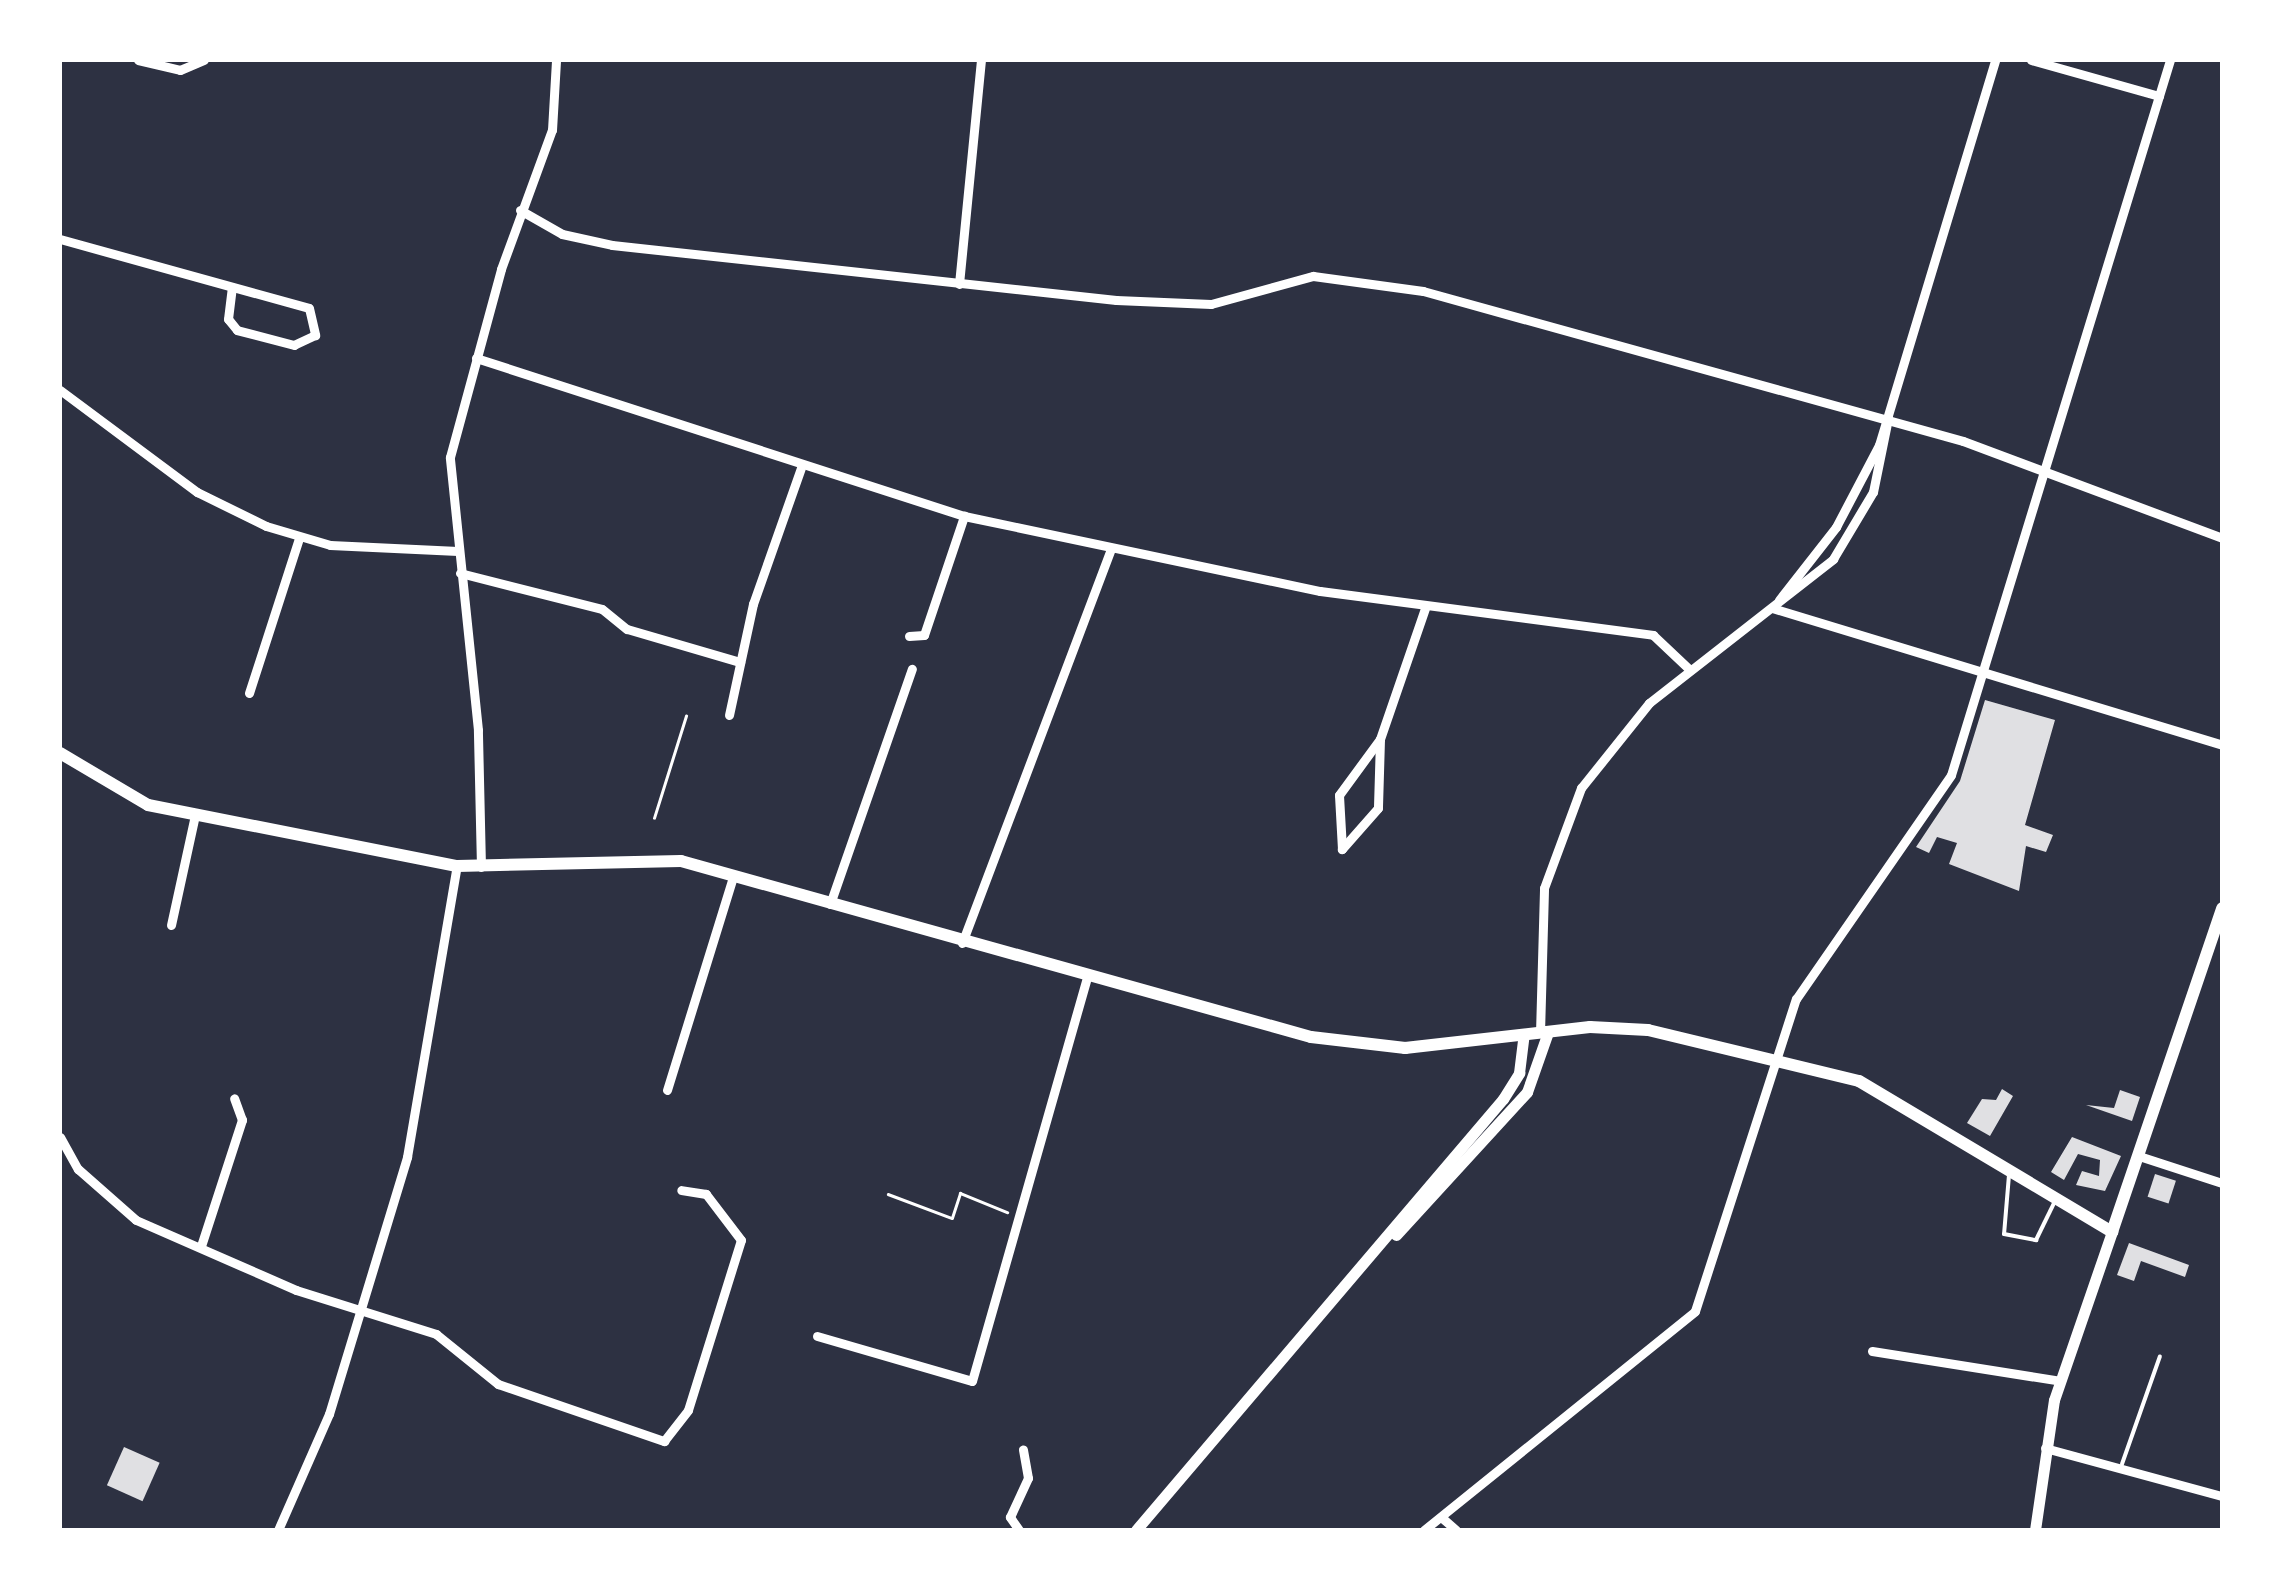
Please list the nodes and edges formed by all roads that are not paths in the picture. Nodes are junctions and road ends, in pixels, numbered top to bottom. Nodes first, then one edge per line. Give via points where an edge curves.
1 (138, 60) edge
2 (204, 60) edge
3 (556, 60) edge
4 (981, 60) edge
5 (1995, 60) edge
6 (2031, 60) edge
7 (2170, 60) edge
8 (2160, 96) junction
9 (520, 210) junction
10 (60, 240) edge
11 (958, 284) junction
12 (232, 287) junction
13 (476, 358) junction
14 (60, 390) edge
15 (1888, 418) junction
16 (800, 468) junction
17 (2050, 470) junction
18 (964, 516) junction
19 (299, 538) junction
20 (2222, 538) edge
21 (1111, 548) junction
22 (458, 552) junction
23 (460, 573) junction
24 (1425, 608) junction
25 (1772, 608) junction
26 (909, 636) dead end
27 (740, 662) junction
28 (912, 669) dead end
29 (1690, 670) junction
30 (1984, 672) junction
31 (248, 694) dead end
32 (729, 714) dead end
33 (1380, 739) junction
34 (2222, 745) edge
35 (60, 754) edge
36 (195, 815) junction
37 (458, 866) junction
38 (481, 867) junction
39 (733, 877) junction
40 (830, 904) junction
41 (2222, 908) edge
42 (171, 925) dead end
43 (962, 943) junction
44 (1086, 980) junction
45 (1544, 1033) junction
46 (1524, 1035) junction
47 (1782, 1061) junction
48 (667, 1090) dead end
49 (234, 1098) dead end
50 (60, 1137) edge
51 (2142, 1158) junction
52 (2010, 1170) junction
53 (2222, 1183) edge
54 (681, 1190) dead end
55 (2056, 1199) junction
56 (2112, 1232) junction
57 (201, 1246) junction
58 (1368, 1262) junction
59 (361, 1309) junction
60 (817, 1336) dead end
61 (1872, 1352) dead end
62 (2160, 1356) dead end
63 (2060, 1381) junction
64 (2045, 1448) junction
65 (1024, 1450) dead end
66 (2122, 1464) junction
67 (2222, 1496) edge
68 (1441, 1517) junction
69 (278, 1530) edge
70 (1019, 1530) edge
71 (1136, 1530) edge
72 (1424, 1530) edge
73 (1456, 1530) edge
74 (2035, 1530) edge

1 - 2 street via 180,70
3 - 9 street via 552,130
4 - 11 street
5 - 15 street
6 - 8 street
7 - 8 street
8 - 17 street
9 - 11 street via 594,242
9 - 13 street
10 - 12 street
11 - 15 street via 1199,305 1331,277 1444,295
12 - 12 street via 308,308 315,335 294,345 237,330 228,319
13 - 16 street
13 - 22 street via 450,457
14 - 19 street via 197,492
15 - 17 street
15 - 25 street via 1847,509
15 - 25 street via 1880,474 1856,527 1817,576
16 - 18 street
16 - 27 street
17 - 20 street
17 - 30 street
18 - 21 street
18 - 26 street via 924,635
19 - 22 street
19 - 31 street
21 - 24 street
21 - 43 street
22 - 23 street
23 - 27 street via 602,609 628,629
23 - 38 street
24 - 29 street via 1653,635
24 - 33 street
25 - 29 street
25 - 30 street
27 - 32 street
28 - 40 street
29 - 45 street via 1617,738 1567,819 1540,913
30 - 34 street
30 - 47 street via 1951,776 1796,1000
33 - 33 street via 1339,795 1342,849 1378,808
35 - 36 main road via 136,800
36 - 37 main road
36 - 42 street
37 - 38 main road
37 - 59 street via 416,1122
38 - 39 main road via 644,856
39 - 40 main road
39 - 48 street
40 - 43 main road
41 - 51 main road
43 - 44 main road
44 - 46 main road via 1331,1040 1416,1047
44 - 60 street via 972,1381
45 - 46 main road
45 - 47 main road via 1626,1026
45 - 58 street via 1527,1092
46 - 58 street via 1514,1084
47 - 52 main road via 1859,1081
47 - 68 street via 1690,1319
49 - 57 street via 242,1120
50 - 57 street via 104,1196
51 - 53 street
51 - 56 main road
52 - 55 main road
52 - 55 lane via 2004,1234 2036,1240
54 - 59 street via 714,1201 741,1240 688,1410 664,1441 487,1379 436,1334
55 - 56 main road
56 - 63 street
57 - 59 street
58 - 71 street
59 - 69 street
61 - 63 street
62 - 66 lane
63 - 64 street
64 - 66 street
64 - 74 street
65 - 70 street via 1028,1478 1010,1517
66 - 67 street
68 - 72 street
68 - 73 street

